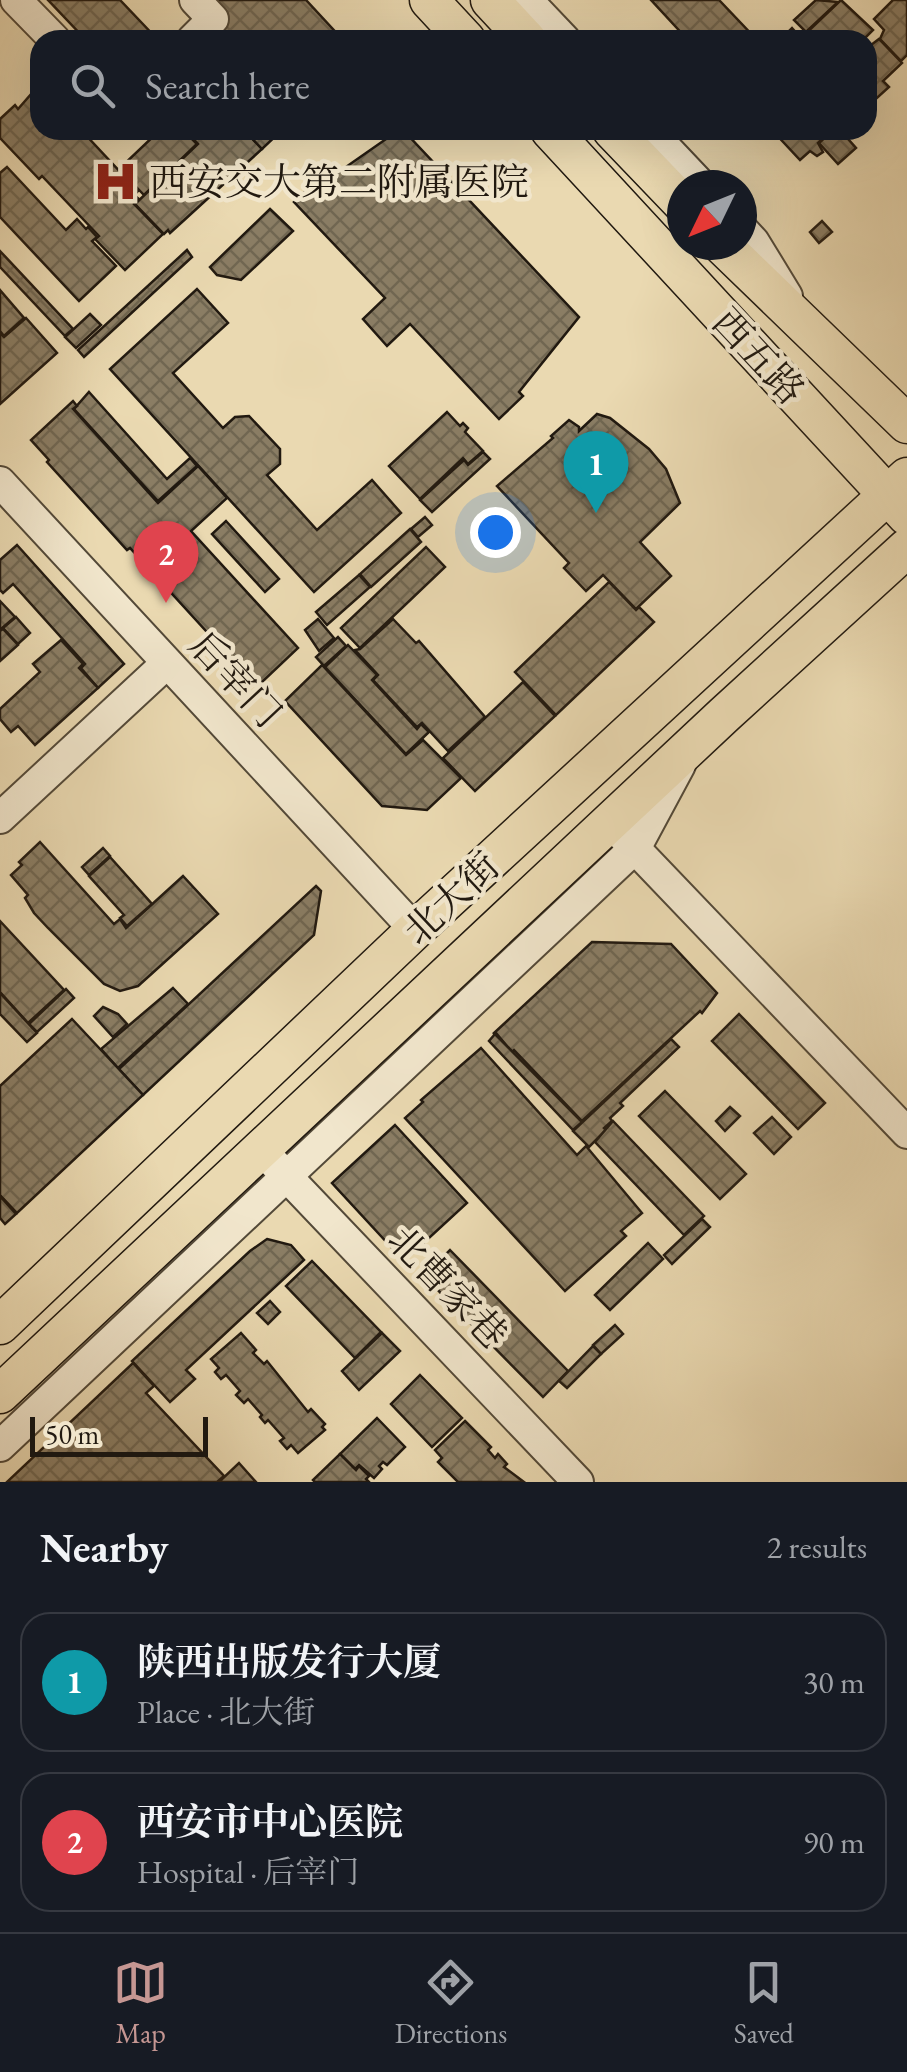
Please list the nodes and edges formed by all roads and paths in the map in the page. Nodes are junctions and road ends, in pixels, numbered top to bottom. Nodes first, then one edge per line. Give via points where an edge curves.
1 (16, 0) edge
2 (195, 0) edge
3 (429, 0) edge
4 (490, 0) edge
5 (527, 0) edge
6 (45, 30) edge
7 (202, 30) edge
8 (457, 30) edge
9 (518, 30) edge
10 (556, 30) edge
11 (560, 140) edge
12 (622, 140) edge
13 (659, 140) edge
14 (687, 170) edge
15 (667, 187) edge
16 (757, 247) edge
17 (738, 260) edge
18 (804, 324) junction
19 (907, 424) edge
20 (0, 482) edge
21 (900, 496) edge
22 (907, 548) edge
23 (167, 663) junction
24 (0, 818) edge
25 (622, 835) junction
26 (415, 930) junction
27 (907, 1133) edge
28 (273, 1162) junction
29 (0, 1324) edge
30 (0, 1394) edge
31 (0, 1446) edge
32 (578, 1482) edge

1 - 6 street
2 - 7 street via 213,19
3 - 8 main road
4 - 9 main road
5 - 10 street
11 - 21 main road, 西五路
12 - 15 main road
13 - 14 street
16 - 18 street
17 - 18 main road, 西五路
18 - 19 main road, 西五路
20 - 23 street, 后宰门
21 - 26 main road, 北大街
22 - 25 main road, 北大街 via 690,746
23 - 24 street
23 - 26 street, 后宰门
25 - 27 street
25 - 28 main road, 北大街
26 - 29 main road, 北大街
28 - 30 main road, 北大街
28 - 31 street
28 - 32 street, 北曹家巷

